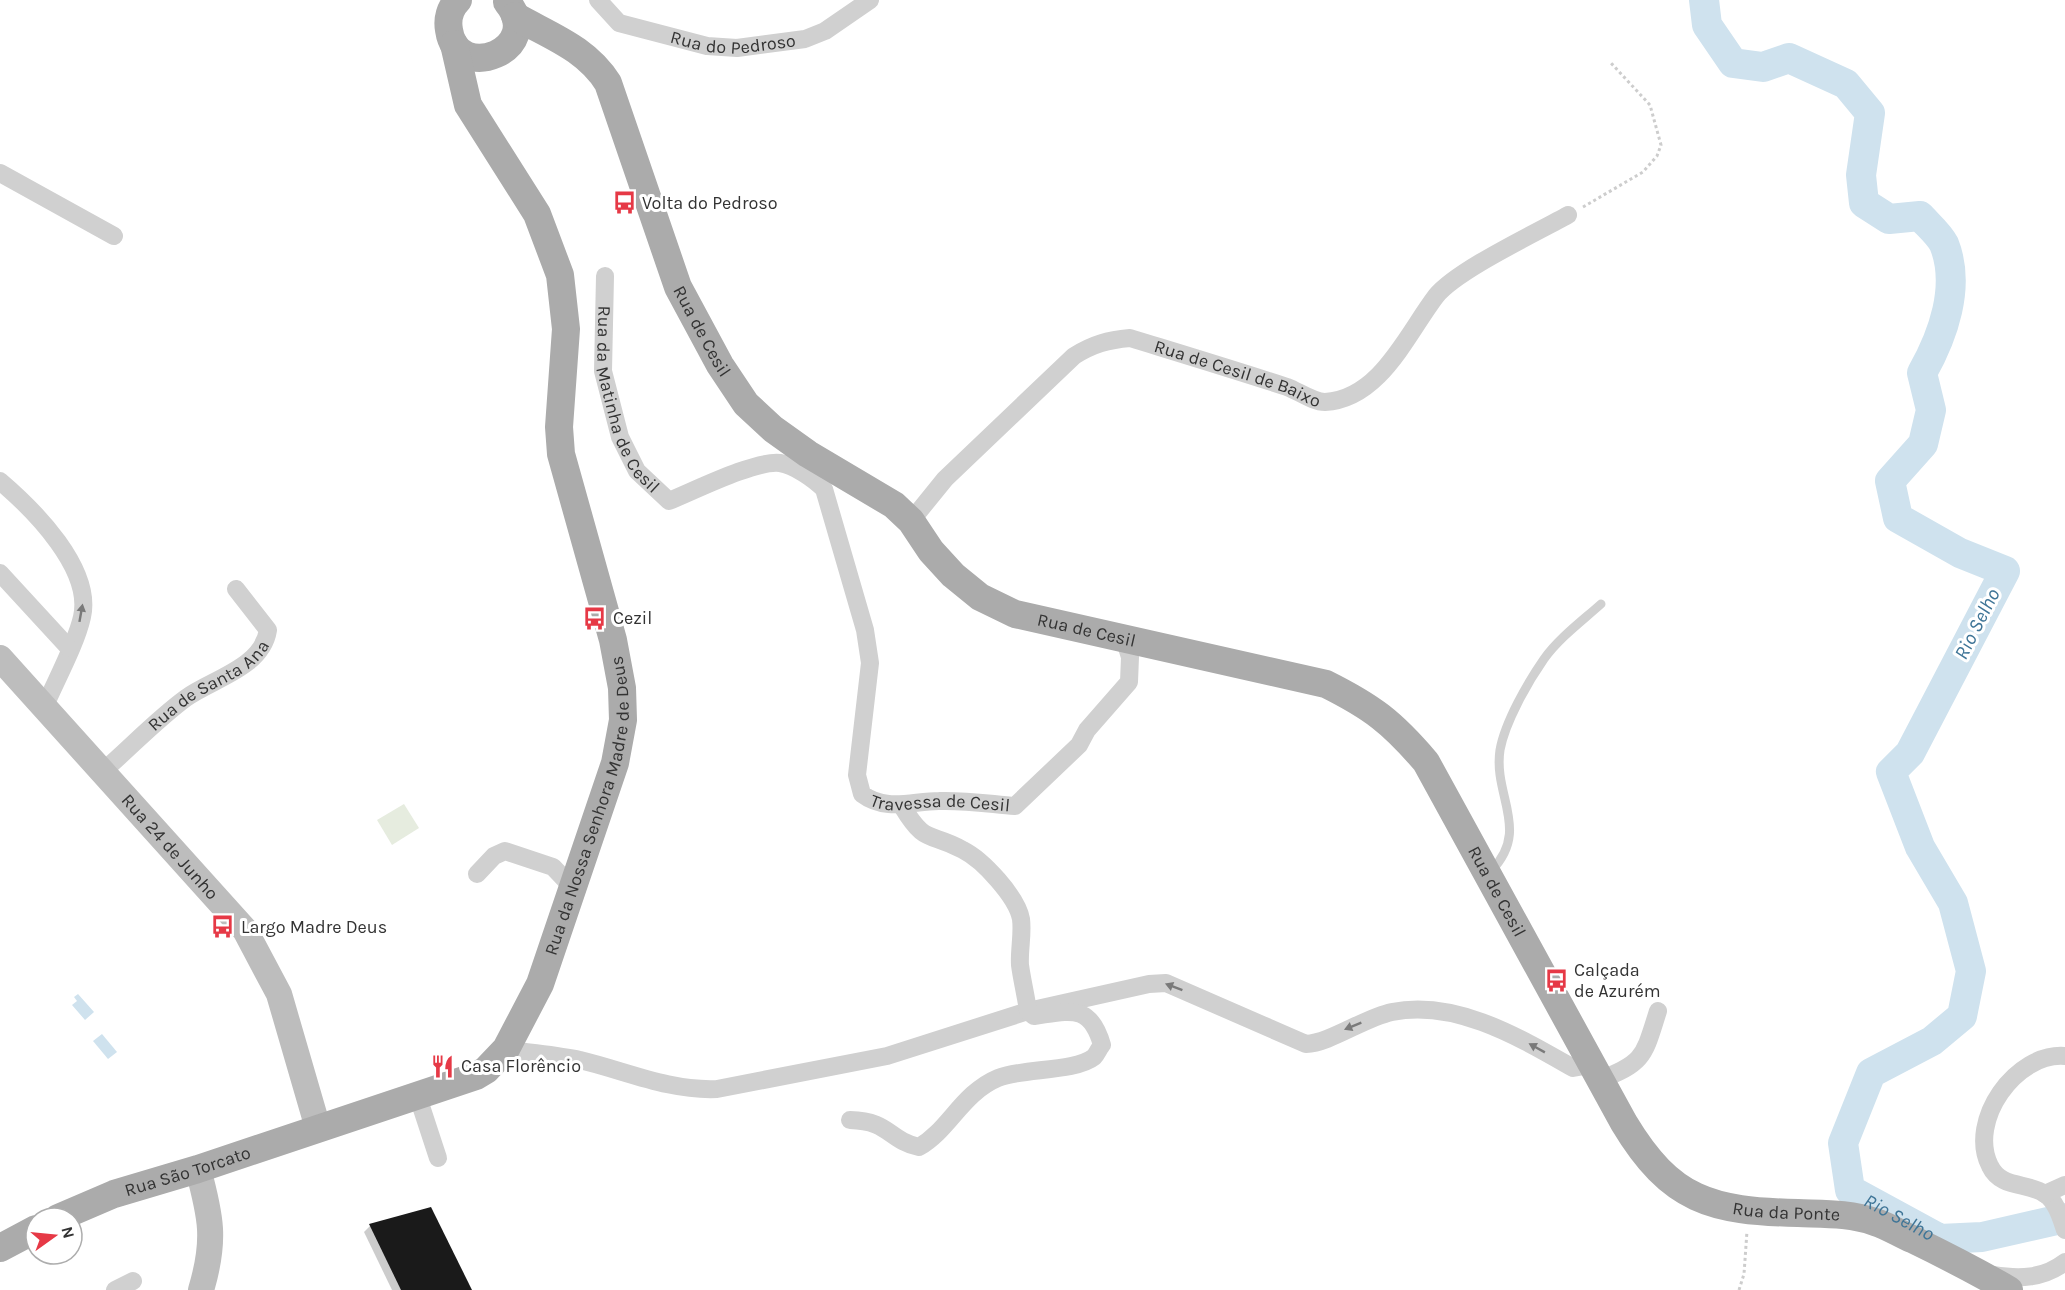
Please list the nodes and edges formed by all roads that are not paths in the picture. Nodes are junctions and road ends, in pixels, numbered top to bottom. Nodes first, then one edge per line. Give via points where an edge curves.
1 (598, 0) edge
2 (870, 0) edge
3 (452, 4) edge
4 (511, 8) edge
5 (454, 44) junction
6 (578, 50) junction
7 (496, 55) junction
8 (477, 120) junction
9 (0, 173) edge
10 (1568, 215) road end
11 (114, 236) dead end
12 (605, 276) dead end
13 (0, 481) edge
14 (831, 481) junction
15 (910, 521) junction
16 (0, 573) edge
17 (236, 590) dead end
18 (1601, 604) dead end
19 (1124, 638) junction
20 (69, 648) junction
21 (0, 658) edge
22 (45, 706) junction
23 (102, 772) junction
24 (902, 806) junction
25 (1489, 873) junction
26 (477, 874) dead end
27 (573, 888) junction
28 (1028, 1011) junction
29 (1658, 1011) dead end
30 (506, 1049) junction
31 (2065, 1056) edge
32 (1595, 1072) junction
33 (418, 1097) junction
34 (850, 1120) dead end
35 (318, 1128) junction
36 (1640, 1149) joint
37 (438, 1158) dead end
38 (198, 1169) junction
39 (2065, 1185) edge
40 (2045, 1194) junction
41 (84, 1207) edge
42 (2065, 1230) edge
43 (24, 1235) edge
44 (0, 1248) edge
45 (2065, 1262) edge
46 (1980, 1273) junction
47 (133, 1281) dead end
48 (114, 1290) edge
49 (201, 1290) edge
50 (2009, 1290) edge

1 - 2 street, Rua do Pedroso via 619,23 707,46 737,48 805,39 825,31
3 - 5 main road, Rua da Nossa Senhora Madre de Deus via 449,34
4 - 6 main road, Rua de Cesil
4 - 7 main road via 514,37
5 - 7 main road via 471,56
5 - 8 main road, Rua da Nossa Senhora Madre de Deus via 468,105
6 - 7 main road via 534,46
6 - 14 main road, Rua de Cesil via 600,69 608,83 678,287 720,365 746,404
7 - 8 main road via 477,89
8 - 27 main road, Rua da Nossa Senhora Madre de Deus via 537,214 560,275 566,329 559,427 561,454 613,640 622,687 623,720 615,763
9 - 11 street
10 - 15 street, Rua de Cesil de Baixo via 1460,276 1438,294 1385,367 1363,389 1342,399 1322,402 1290,388 1130,338 1090,346 945,479
12 - 14 street, Rua da Matinha de Cesil via 603,371 620,437 637,471 669,501 761,464 781,463 815,480
20 -> 13 street via 82,617 84,591 79,575 59,543
14 - 15 main road, Rua de Cesil via 894,505
14 - 24 street, Travessa de Cesil via 866,630 870,663 857,775 862,794 869,800
15 - 19 main road, Rua de Cesil via 938,559 980,597 1015,614
16 - 20 street
17 - 23 street, Rua de Santa Ana via 268,630 266,642 230,676 187,697
18 - 25 lane via 1545,658 1509,722 1500,747 1498,770 1510,819 1510,838 1501,861
19 - 24 street, Travessa de Cesil via 1130,657 1129,682 1087,730 1079,745 1015,806 938,801
19 - 25 main road, Rua de Cesil via 1326,684 1368,705 1402,734 1426,762
20 - 22 street
21 - 22 street, Rua 24 de Junho
22 - 23 street, Rua 24 de Junho
23 - 35 street, Rua 24 de Junho via 218,898 258,951 279,994
24 - 28 street via 924,836 973,855 1016,904 1021,918 1020,964
25 - 32 main road, Rua de Cesil
26 - 27 street via 494,856 505,852 553,867
27 - 30 main road, Rua da Nossa Senhora Madre de Deus via 540,984
28 - 30 street via 887,1056 717,1089 692,1090 579,1060
32 -> 28 street via 1574,1068 1519,1037 1429,1009 1391,1012 1315,1044 1306,1044 1166,983 1101,993
28 - 34 street via 1034,1016 1071,1011 1086,1015 1097,1028 1102,1045 1094,1057 1080,1063 1000,1077 980,1087 919,1148 904,1144 888,1129 870,1121
29 - 32 street via 1644,1055 1624,1071
30 - 33 main road, Rua da Nossa Senhora Madre de Deus via 476,1076
31 - 40 street via 2051,1055 2024,1067 2001,1088 1985,1129 1984,1149 1990,1167 2002,1180
32 - 36 main road, Rua de Cesil
33 - 35 main road, Rua da Nossa Senhora Madre de Deus
33 - 37 street
35 - 38 main road, Rua São Torcato
36 - 46 main road, Rua da Ponte via 1680,1190 1722,1208 1838,1214 1875,1222
38 - 41 main road, Rua São Torcato
38 - 49 street via 209,1208 211,1246
39 - 40 street
40 - 42 street via 2057,1209
43 - 44 main road
45 - 46 street via 2031,1277
46 - 50 main road, Rua da Ponte
47 - 48 street

